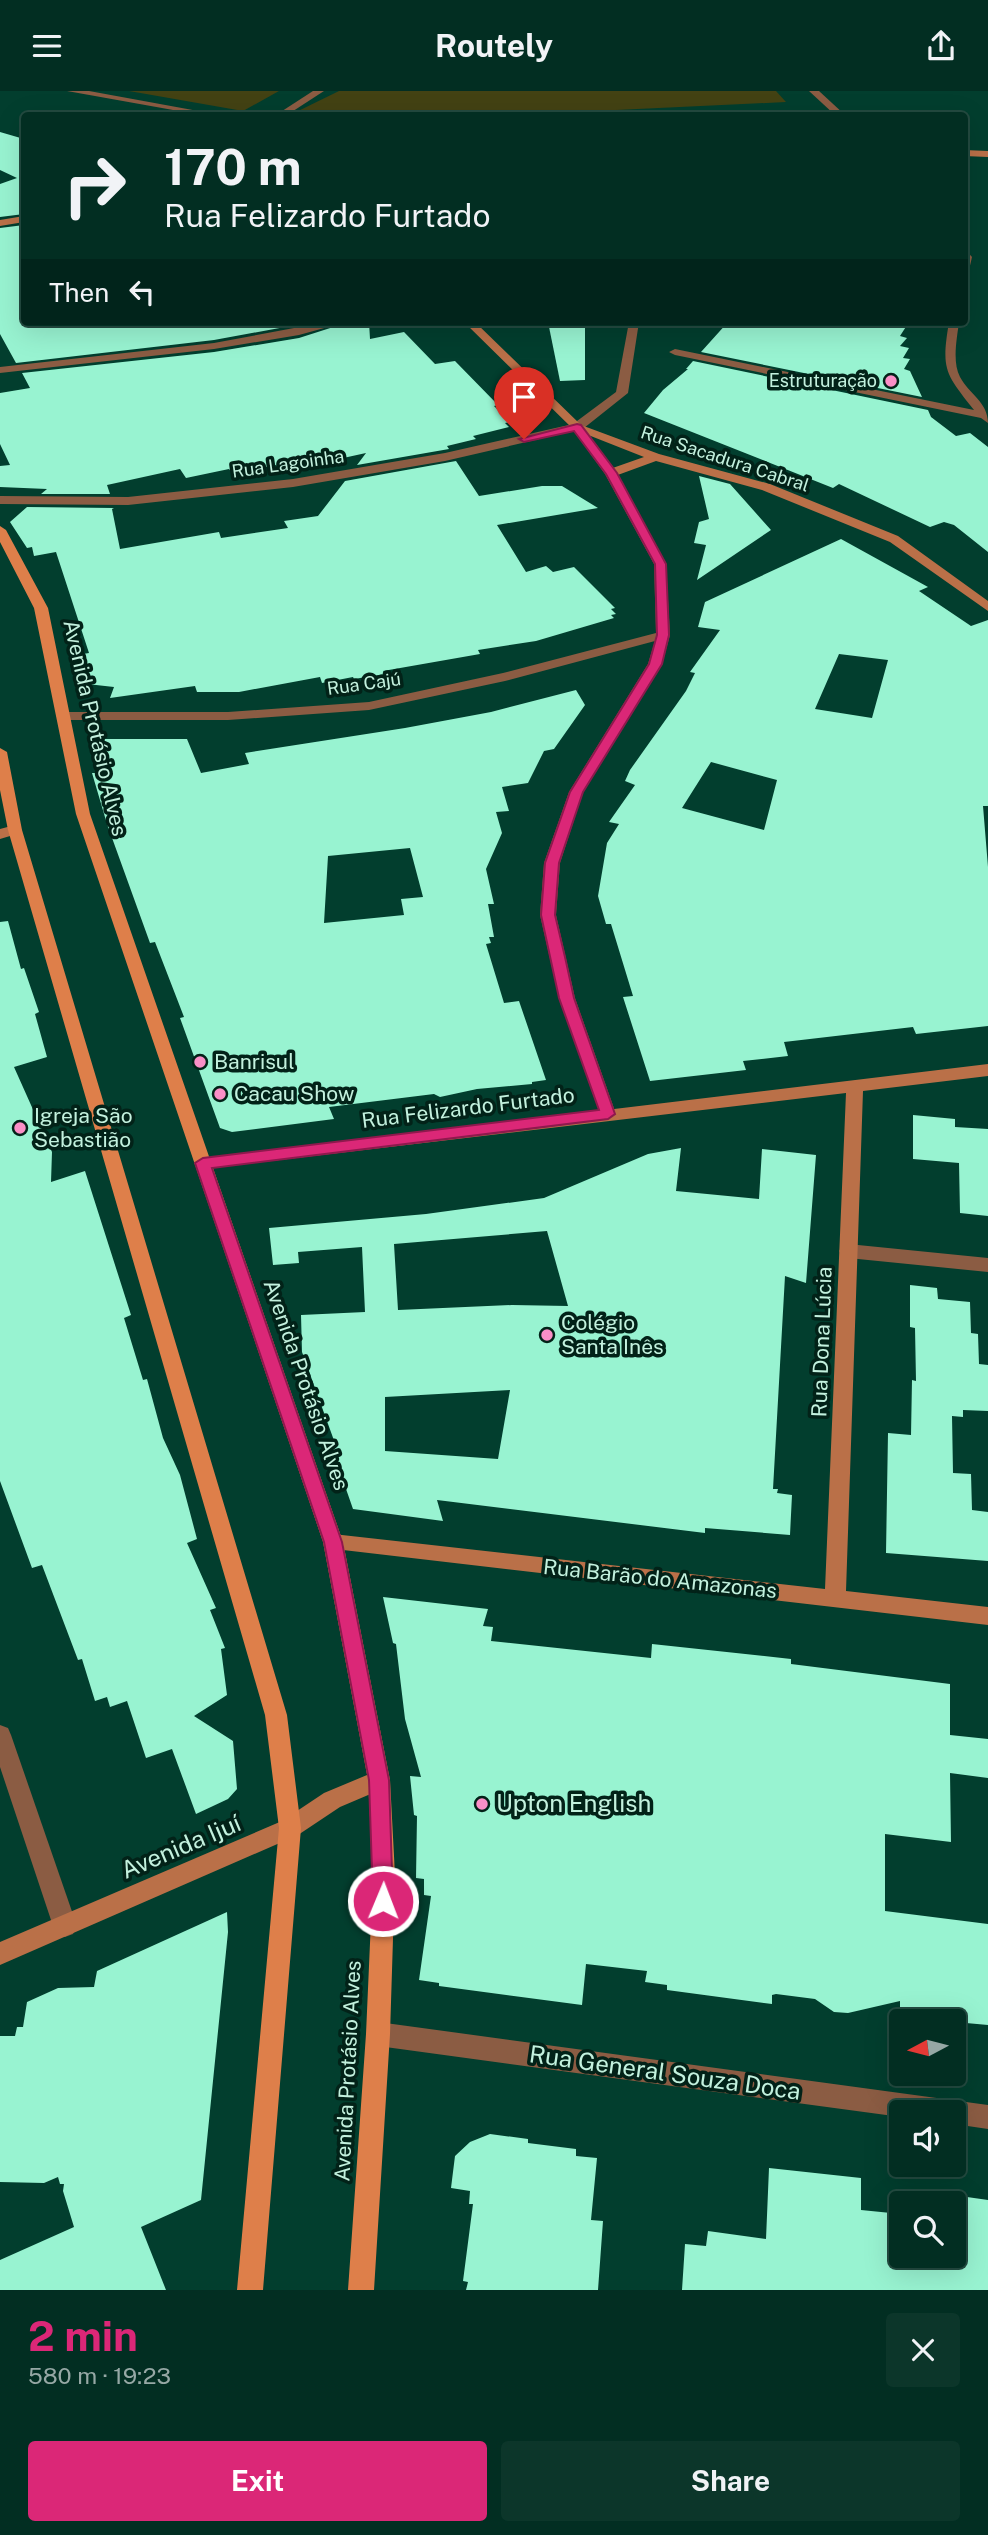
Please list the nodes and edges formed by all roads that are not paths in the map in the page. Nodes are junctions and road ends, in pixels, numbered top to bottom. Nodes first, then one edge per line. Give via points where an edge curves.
1 (72, 91) edge
2 (319, 91) edge
3 (814, 91) edge
4 (197, 112) edge
5 (286, 112) edge
6 (838, 112) edge
7 (968, 153) edge
8 (988, 154) edge
9 (21, 219) edge
10 (2, 221) edge
11 (324, 326) edge
12 (474, 326) edge
13 (633, 326) edge
14 (953, 326) edge
15 (675, 352) dead end
16 (0, 370) edge
17 (987, 417) edge
18 (577, 427) junction
19 (655, 457) junction
20 (611, 473) junction
21 (0, 500) edge
22 (0, 530) edge
23 (988, 607) edge
24 (663, 635) junction
25 (63, 716) junction
26 (0, 751) edge
27 (7, 832) edge
28 (988, 1070) edge
29 (855, 1087) junction
30 (608, 1114) junction
31 (203, 1163) junction
32 (848, 1251) junction
33 (988, 1265) edge
34 (333, 1542) junction
35 (835, 1599) junction
36 (988, 1616) edge
37 (0, 1735) edge
38 (379, 1780) junction
39 (290, 1828) junction
40 (65, 1926) junction
41 (0, 1954) edge
42 (378, 2034) junction
43 (889, 2103) edge
44 (966, 2114) edge
45 (988, 2117) edge
46 (250, 2290) edge
47 (361, 2290) edge

1 - 4 street
2 - 5 street
3 - 6 street
7 - 8 street
9 - 10 street
11 - 16 street via 128,357
12 - 18 street, Rua Sacadura Cabral
13 - 18 street via 622,393
14 - 17 street via 953,376
15 - 17 street
18 - 19 street, Rua Sacadura Cabral
18 - 20 street
18 - 21 street, Rua Lagoinha via 445,457 293,483 128,501
19 - 20 street
19 - 23 street, Rua Sacadura Cabral via 766,487 894,539
20 - 24 street via 660,564
22 - 25 main road, Avenida Protásio Alves via 41,608
24 - 25 street, Rua Cajú via 505,677 369,706 228,716
24 - 30 street via 655,664 576,792 552,863 548,915 567,998
25 - 31 main road, Avenida Protásio Alves via 83,814
26 - 27 main road
27 - 39 main road via 276,1715
28 - 29 street, Rua Felizardo Furtado
29 - 30 street, Rua Felizardo Furtado
29 - 32 street, Rua Dona Lúcia
30 - 31 street, Rua Felizardo Furtado
31 - 34 main road, Avenida Protásio Alves
32 - 33 street
32 - 35 street, Rua Dona Lúcia
34 - 35 street, Rua Barão do Amazonas
34 - 38 main road, Avenida Protásio Alves
35 - 36 street, Rua Barão do Amazonas
37 - 40 street
38 - 39 street, Avenida Ijuí via 332,1800
38 - 42 main road, Avenida Protásio Alves via 384,1875
39 - 40 street, Avenida Ijuí
39 - 46 main road
40 - 41 street, Avenida Ijuí
42 - 43 street, Rua General Souza Doca
42 - 47 main road, Avenida Protásio Alves
44 - 45 street, Rua General Souza Doca

